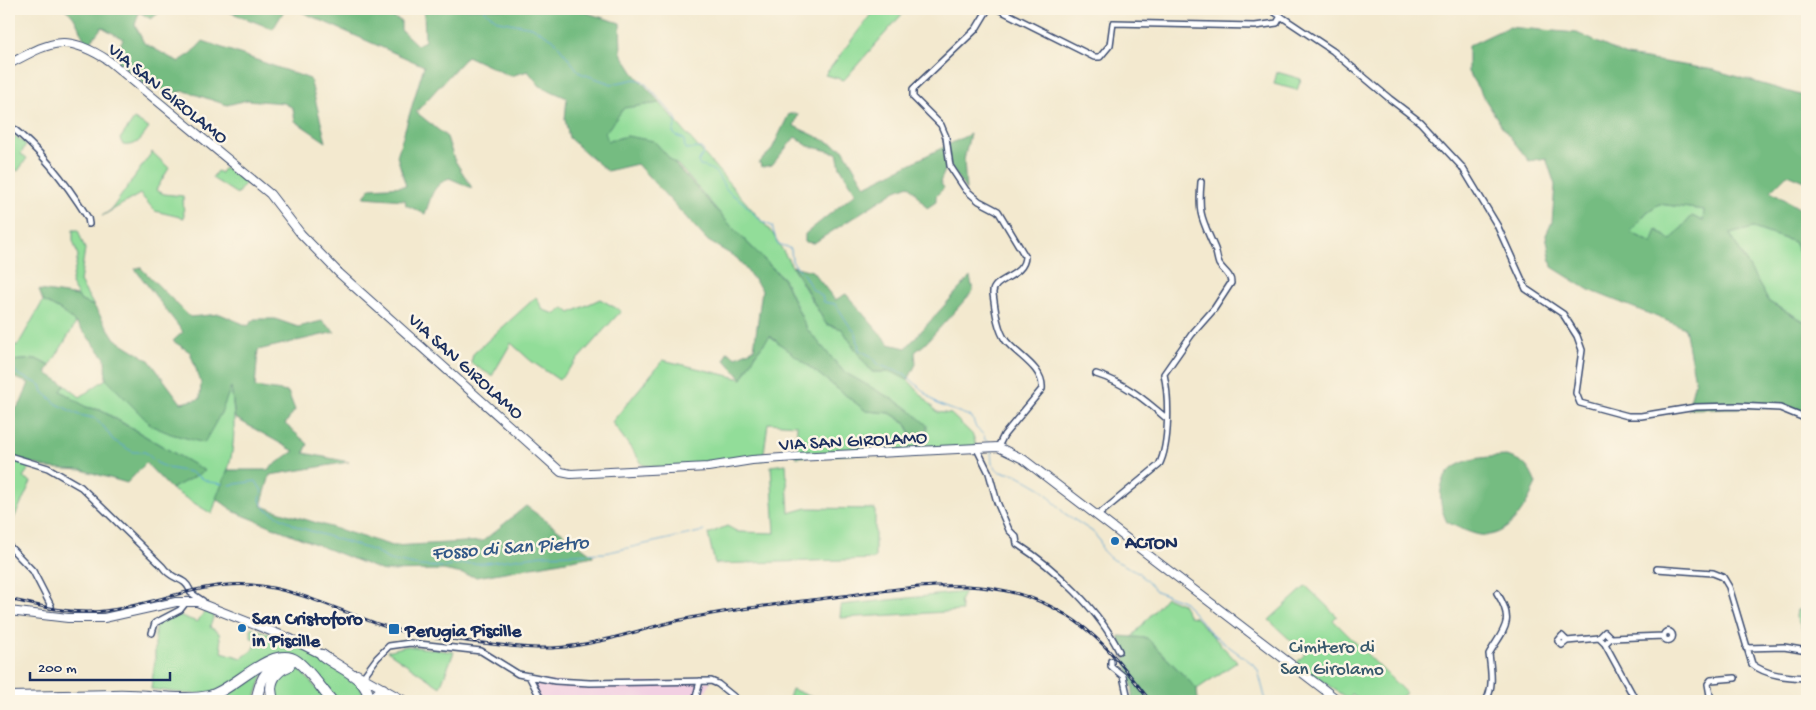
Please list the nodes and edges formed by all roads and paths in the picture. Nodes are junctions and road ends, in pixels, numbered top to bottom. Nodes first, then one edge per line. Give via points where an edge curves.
1 (988, 9) edge
2 (998, 9) edge
3 (1270, 9) edge
4 (1281, 16) junction
5 (9, 64) edge
6 (9, 124) edge
7 (1202, 182) dead end
8 (89, 224) dead end
9 (1096, 374) dead end
10 (1166, 418) junction
11 (1807, 419) edge
12 (998, 447) junction
13 (980, 449) junction
14 (9, 456) edge
15 (1096, 517) junction
16 (9, 546) edge
17 (1657, 569) dead end
18 (1497, 593) dead end
19 (189, 595) junction
20 (51, 611) junction
21 (9, 612) edge
22 (152, 633) dead end
23 (1664, 636) dead end
24 (1599, 638) junction
25 (1611, 638) junction
26 (1567, 641) dead end
27 (1605, 644) junction
28 (1746, 648) junction
29 (1119, 651) dead end
30 (1807, 651) edge
31 (322, 655) junction
32 (1110, 661) dead end
33 (301, 666) junction
34 (529, 676) junction
35 (363, 678) junction
36 (1735, 678) dead end
37 (1807, 678) edge
38 (700, 681) junction
39 (383, 689) junction
40 (1127, 694) dead end
41 (113, 695) junction
42 (9, 697) edge
43 (185, 701) edge
44 (256, 701) edge
45 (274, 701) edge
46 (332, 701) edge
47 (370, 701) edge
48 (385, 701) edge
49 (405, 701) edge
50 (542, 701) edge
51 (695, 701) edge
52 (738, 701) edge
53 (1338, 701) edge
54 (1486, 701) edge
55 (1636, 701) edge
56 (1711, 701) edge

1 - 12 street via 976,29 912,93 941,125 950,166 966,190 998,211 1026,256 1024,266 995,285 992,291 1006,341 1038,372 1042,389
2 - 4 street via 1094,57 1100,57 1110,45 1113,23 1255,26 1277,23
3 - 4 street
4 - 11 street via 1333,51 1420,122 1462,166 1498,225 1526,289 1563,314 1572,324 1582,350 1576,392 1580,403 1628,416 1696,407 1780,408
5 - 13 street, VIA SAN GIROLAMO via 46,44 61,43 93,50 109,61 270,194 301,234 339,273 561,472 708,467 752,460
6 - 8 street via 61,175
7 - 10 street via 1202,222 1231,283 1164,374 1168,392
9 - 10 street via 1131,388
10 - 15 street via 1165,454 1159,465
12 - 13 street, VIA SAN GIROLAMO
12 - 15 street via 1023,459
13 - 29 street via 997,502 1017,544 1055,572 1111,634
14 - 19 street via 48,468 92,496 169,576 184,581
15 - 53 street
16 - 20 street via 33,571
17 - 28 street via 1723,576
18 - 54 street via 1506,614 1505,628 1489,654 1492,689
19 - 20 street via 114,617
19 - 22 street via 180,610 155,623
19 - 31 street via 204,605 291,639
20 - 21 street
23 - 25 street
24 - 25 street via 1605,632
24 - 26 street
24 - 27 street
25 - 27 street
27 - 55 street
28 - 30 street via 1784,647
28 - 37 street via 1752,664 1764,671
31 - 35 street
31 - 47 highway via 364,684
32 - 40 street via 1123,676
33 - 41 highway via 293,659 275,659 254,668 227,689 196,698
33 - 44 highway via 284,663 271,668 262,677
33 - 45 highway via 285,667 276,674 271,688
33 - 46 highway
34 - 35 street via 518,674 481,651 400,643 389,646
34 - 38 street via 590,683
34 - 50 street
35 - 39 street
36 - 56 street via 1711,680 1708,684
38 - 51 street
38 - 52 street via 718,684
39 - 47 highway
39 - 48 highway
39 - 49 street
41 - 42 highway
41 - 43 highway

